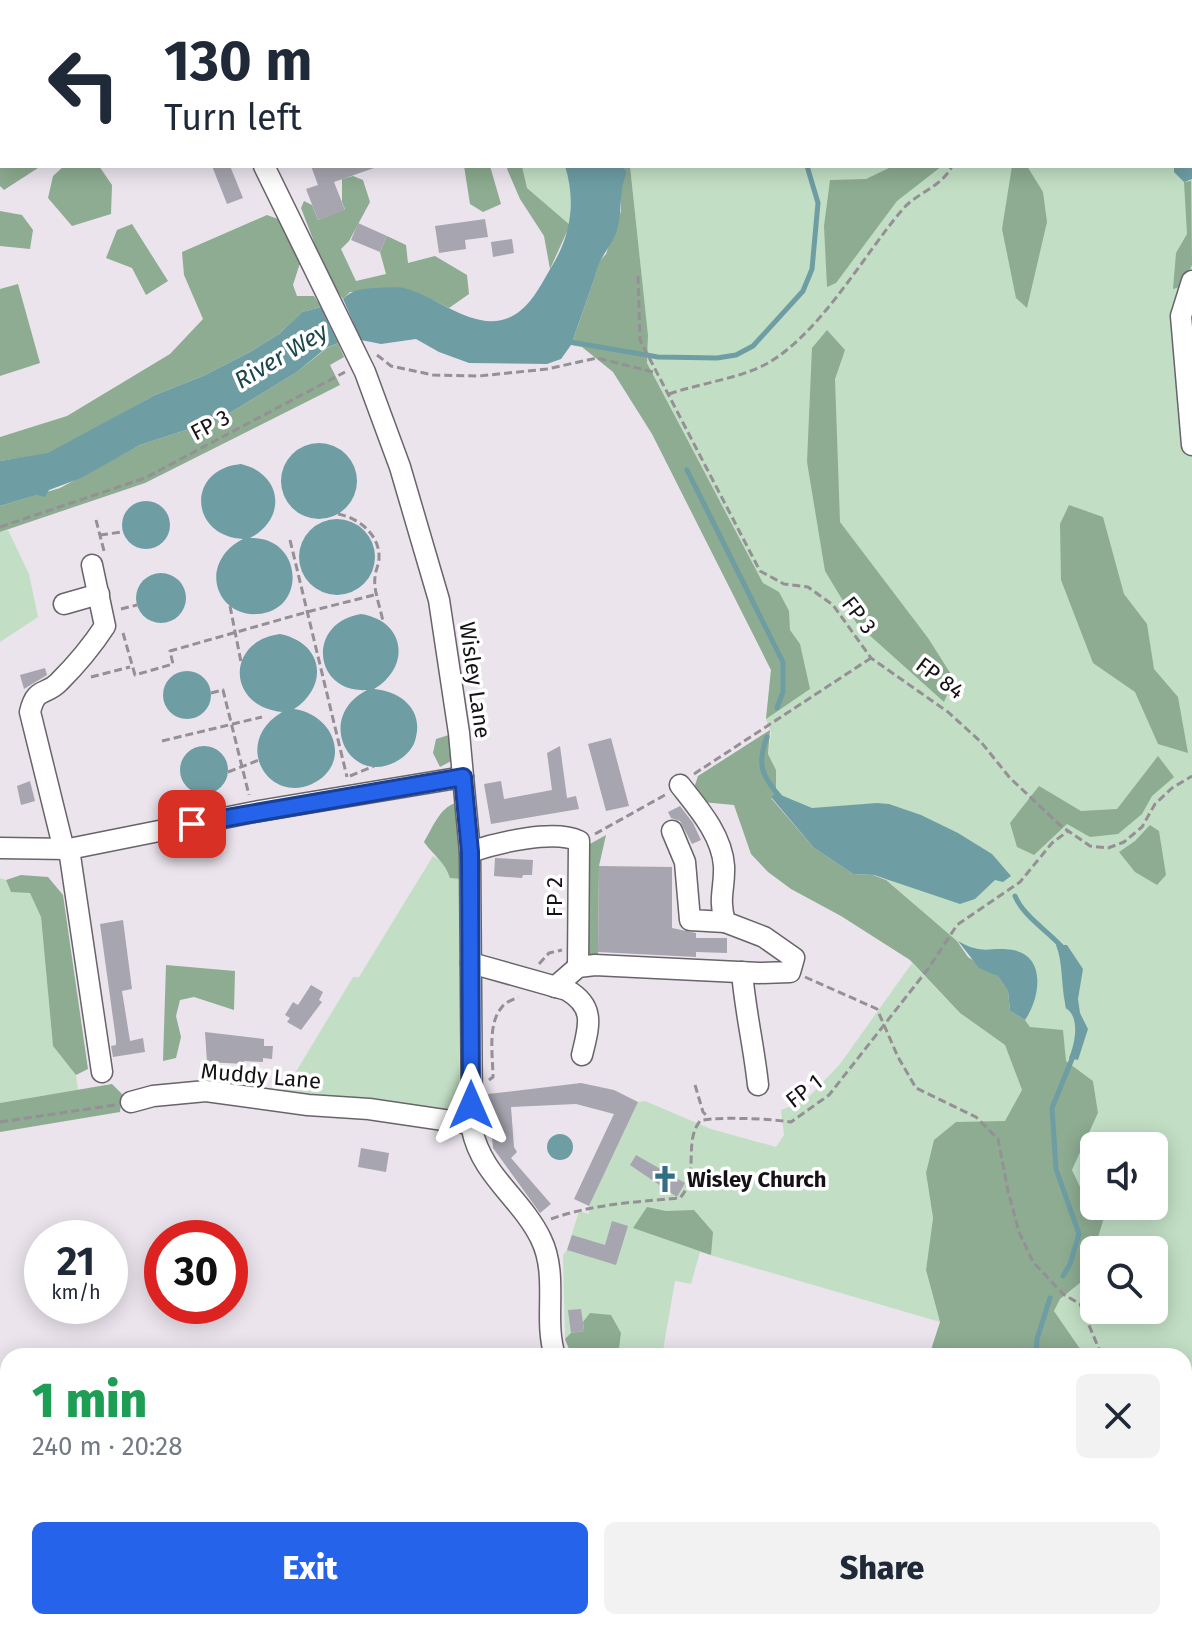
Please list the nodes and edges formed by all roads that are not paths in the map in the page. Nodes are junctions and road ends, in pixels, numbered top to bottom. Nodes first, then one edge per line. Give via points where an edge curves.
1 (265, 168) edge
2 (1192, 281) edge
3 (1192, 445) edge
4 (98, 558) road end
5 (99, 594) junction
6 (64, 604) dead end
7 (463, 777) junction
8 (680, 785) dead end
9 (672, 831) dead end
10 (0, 848) edge
11 (66, 849) junction
12 (470, 852) junction
13 (725, 922) junction
14 (471, 963) junction
15 (578, 967) junction
16 (742, 972) junction
17 (555, 987) junction
18 (582, 1055) dead end
19 (102, 1072) dead end
20 (758, 1085) dead end
21 (131, 1102) road end
22 (471, 1124) junction
23 (553, 1348) edge

1 - 7 street, Wisley Lane via 355,353 400,467 439,600
2 - 3 street via 1181,316
4 - 5 street
5 - 6 street
5 - 11 street via 105,626 56,686 33,699 30,712
7 - 11 street via 344,784 254,812
7 - 12 street, Wisley Lane
8 - 13 street via 703,814 724,865 720,903
9 - 13 street via 685,862 690,920
10 - 11 street
11 - 19 street
12 - 14 street, Wisley Lane
12 - 15 street, FP 2 via 494,843 549,837 579,841
13 - 16 street via 764,937 794,958 790,972
14 - 17 street
14 - 22 street, Wisley Lane
15 - 16 street
15 - 17 street
16 - 20 street
17 - 18 street via 585,1005 589,1018
21 - 22 street, Muddy Lane via 206,1091
22 - 23 street, Wisley Lane via 485,1165 533,1225 546,1251

